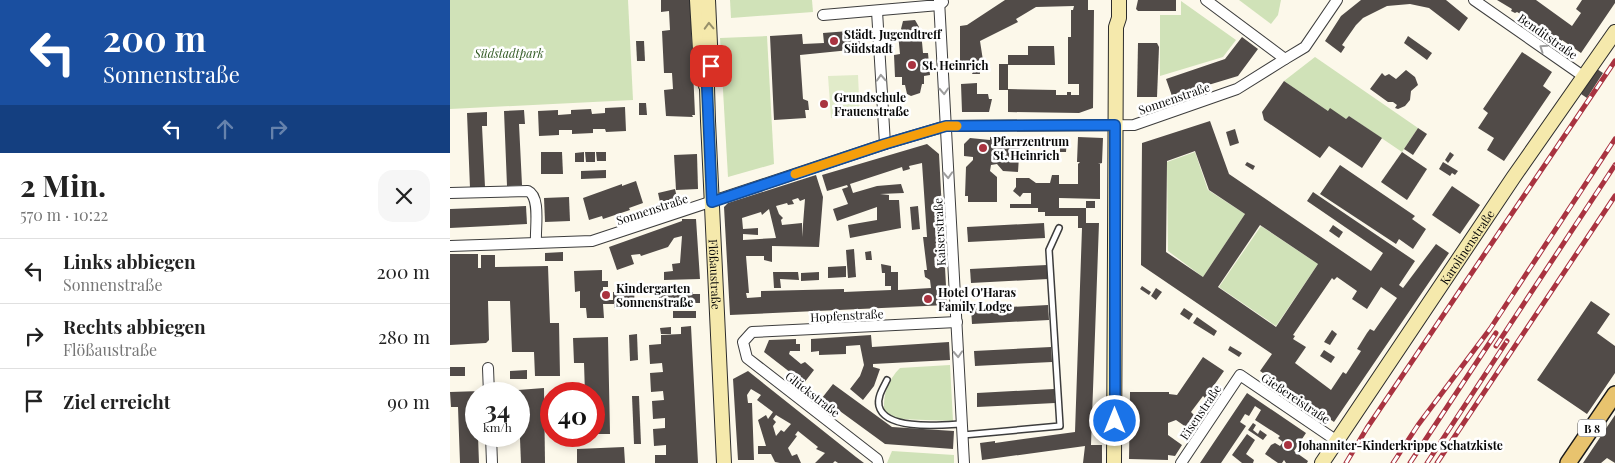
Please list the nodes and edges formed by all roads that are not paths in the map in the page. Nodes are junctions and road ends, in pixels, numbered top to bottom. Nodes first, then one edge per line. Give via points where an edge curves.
1 (697, 0) edge
2 (708, 0) edge
3 (1112, 0) edge
4 (1120, 0) edge
5 (1206, 0) edge
6 (1338, 0) edge
7 (1474, 0) edge
8 (941, 2) edge
9 (877, 11) junction
10 (824, 15) dead end
11 (1116, 27) junction
12 (1615, 32) edge
13 (1285, 60) junction
14 (1583, 76) junction
15 (707, 87) junction
16 (1115, 125) junction
17 (946, 126) junction
18 (885, 144) junction
19 (450, 193) edge
20 (712, 202) junction
21 (1059, 228) dead end
22 (536, 242) junction
23 (450, 246) edge
24 (956, 322) junction
25 (743, 342) joint
26 (488, 368) dead end
27 (1240, 375) joint
28 (887, 380) dead end
29 (489, 382) edge
30 (1615, 394) edge
31 (962, 424) junction
32 (963, 435) junction
33 (1337, 441) junction
34 (491, 447) edge
35 (878, 461) edge
36 (492, 463) edge
37 (724, 463) edge
38 (964, 463) edge
39 (1114, 463) edge
40 (1181, 463) edge
41 (1322, 463) edge
42 (1568, 463) edge

1 - 15 street, Flößaustraße via 701,67
15 -> 2 street, Flößaustraße via 711,66
3 - 11 street via 1112,19
4 - 11 street
5 - 13 street
6 - 13 street, Sonnenstraße via 1305,47
14 -> 7 street, Benditstraße
8 - 9 street
8 -> 17 street, Kaiserstraße
9 - 10 street
18 -> 9 street
11 - 16 street
12 - 14 street, Karolinenstraße
13 - 16 street, Sonnenstraße via 1237,89 1134,125
14 - 33 street, Karolinenstraße
15 - 20 street, Flößaustraße
16 - 17 street, Sonnenstraße
16 - 39 street
17 - 18 street, Sonnenstraße
17 -> 24 street, Kaiserstraße
18 - 20 street, Sonnenstraße
19 - 22 street via 532,193 535,199
20 - 22 street, Sonnenstraße via 592,241
20 - 37 street, Flößaustraße
21 - 32 lane via 1049,250 1060,426
22 - 23 street, Sonnenstraße
24 - 25 street, Hopfenstraße via 752,332
24 -> 31 street, Kaiserstraße
25 - 35 street, Glückstraße via 747,358
26 - 29 street
27 - 33 street, Gießereistraße
27 - 40 street, Eisenstraße
28 - 31 lane via 878,404 888,417 923,425
30 - 42 main road, B 8
31 - 32 street, Kaiserstraße
32 - 38 street, Kaiserstraße
33 - 41 street, Karolinenstraße
34 - 36 street

